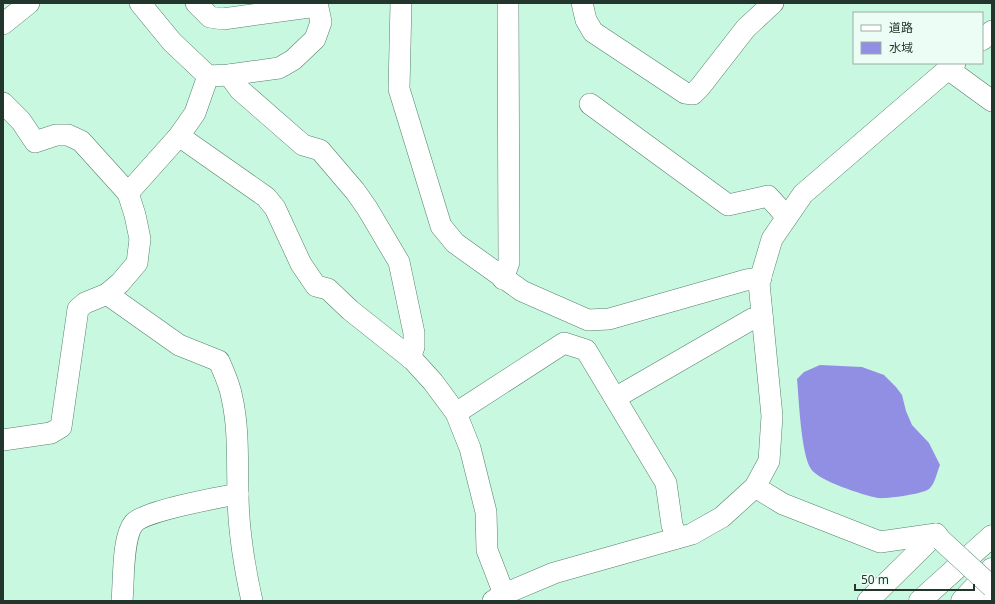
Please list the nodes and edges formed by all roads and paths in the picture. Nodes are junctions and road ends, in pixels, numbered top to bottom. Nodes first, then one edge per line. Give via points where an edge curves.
1 (29, 3) edge
2 (140, 3) edge
3 (196, 3) edge
4 (401, 3) edge
5 (508, 3) edge
6 (582, 3) edge
7 (773, 3) edge
8 (317, 4) edge
9 (3, 24) edge
10 (992, 31) edge
11 (983, 39) edge
12 (952, 66) edge
13 (229, 75) junction
14 (208, 76) junction
15 (992, 101) edge
16 (3, 103) edge
17 (590, 104) dead end
18 (179, 136) junction
19 (128, 193) junction
20 (787, 217) junction
21 (761, 278) junction
22 (503, 279) junction
23 (106, 294) junction
24 (762, 317) junction
25 (410, 358) junction
26 (615, 398) junction
27 (456, 413) junction
28 (3, 440) edge
29 (755, 487) junction
30 (238, 494) junction
31 (992, 536) edge
32 (939, 537) junction
33 (677, 538) junction
34 (992, 569) edge
35 (992, 587) edge
36 (992, 596) edge
37 (499, 598) edge
38 (122, 601) edge
39 (252, 601) edge
40 (868, 601) edge
41 (920, 601) edge
42 (962, 601) edge
43 (987, 601) edge

1 - 9 street
2 - 14 street via 172,42
3 - 8 street via 210,17 223,20
4 - 22 street via 399,89 442,226 455,243
5 - 22 street via 509,262
6 - 7 street via 586,20 593,32 685,93 693,94 746,28
8 - 13 street via 321,22 315,39 293,60 279,68
10 - 11 street
12 - 15 street
12 - 20 street via 803,194
13 - 14 street
13 - 25 street via 240,90 303,145 320,150 367,208 399,262 414,333 414,347
14 - 18 street via 195,113
16 - 19 street via 21,121 35,142 56,135 68,135 81,141
17 - 20 street via 728,205 768,196
18 - 19 street
18 - 25 street via 266,197 275,208 301,264 316,286 328,289
19 - 23 street via 140,239 137,262 120,283
20 - 21 street via 772,239
21 - 22 street via 609,319 588,320 522,291
21 - 24 street via 759,283
23 - 28 street via 78,309 61,428 51,433
23 - 30 street via 179,345 219,361 232,397 237,423
24 - 26 street via 752,319
24 - 29 street via 772,416 768,462
25 - 27 street via 433,382
26 - 27 street via 586,350 564,343
26 - 33 street via 666,483 672,525
27 - 37 street via 470,448 486,512 486,550
29 - 32 street via 783,504 880,542
29 - 33 street via 722,517 692,534
30 - 38 street via 148,514 134,522 126,542
30 - 39 street via 244,562
31 - 41 highway
32 - 35 street, bridge
32 - 40 street
33 - 37 street via 554,573
34 - 42 highway
36 - 43 highway

